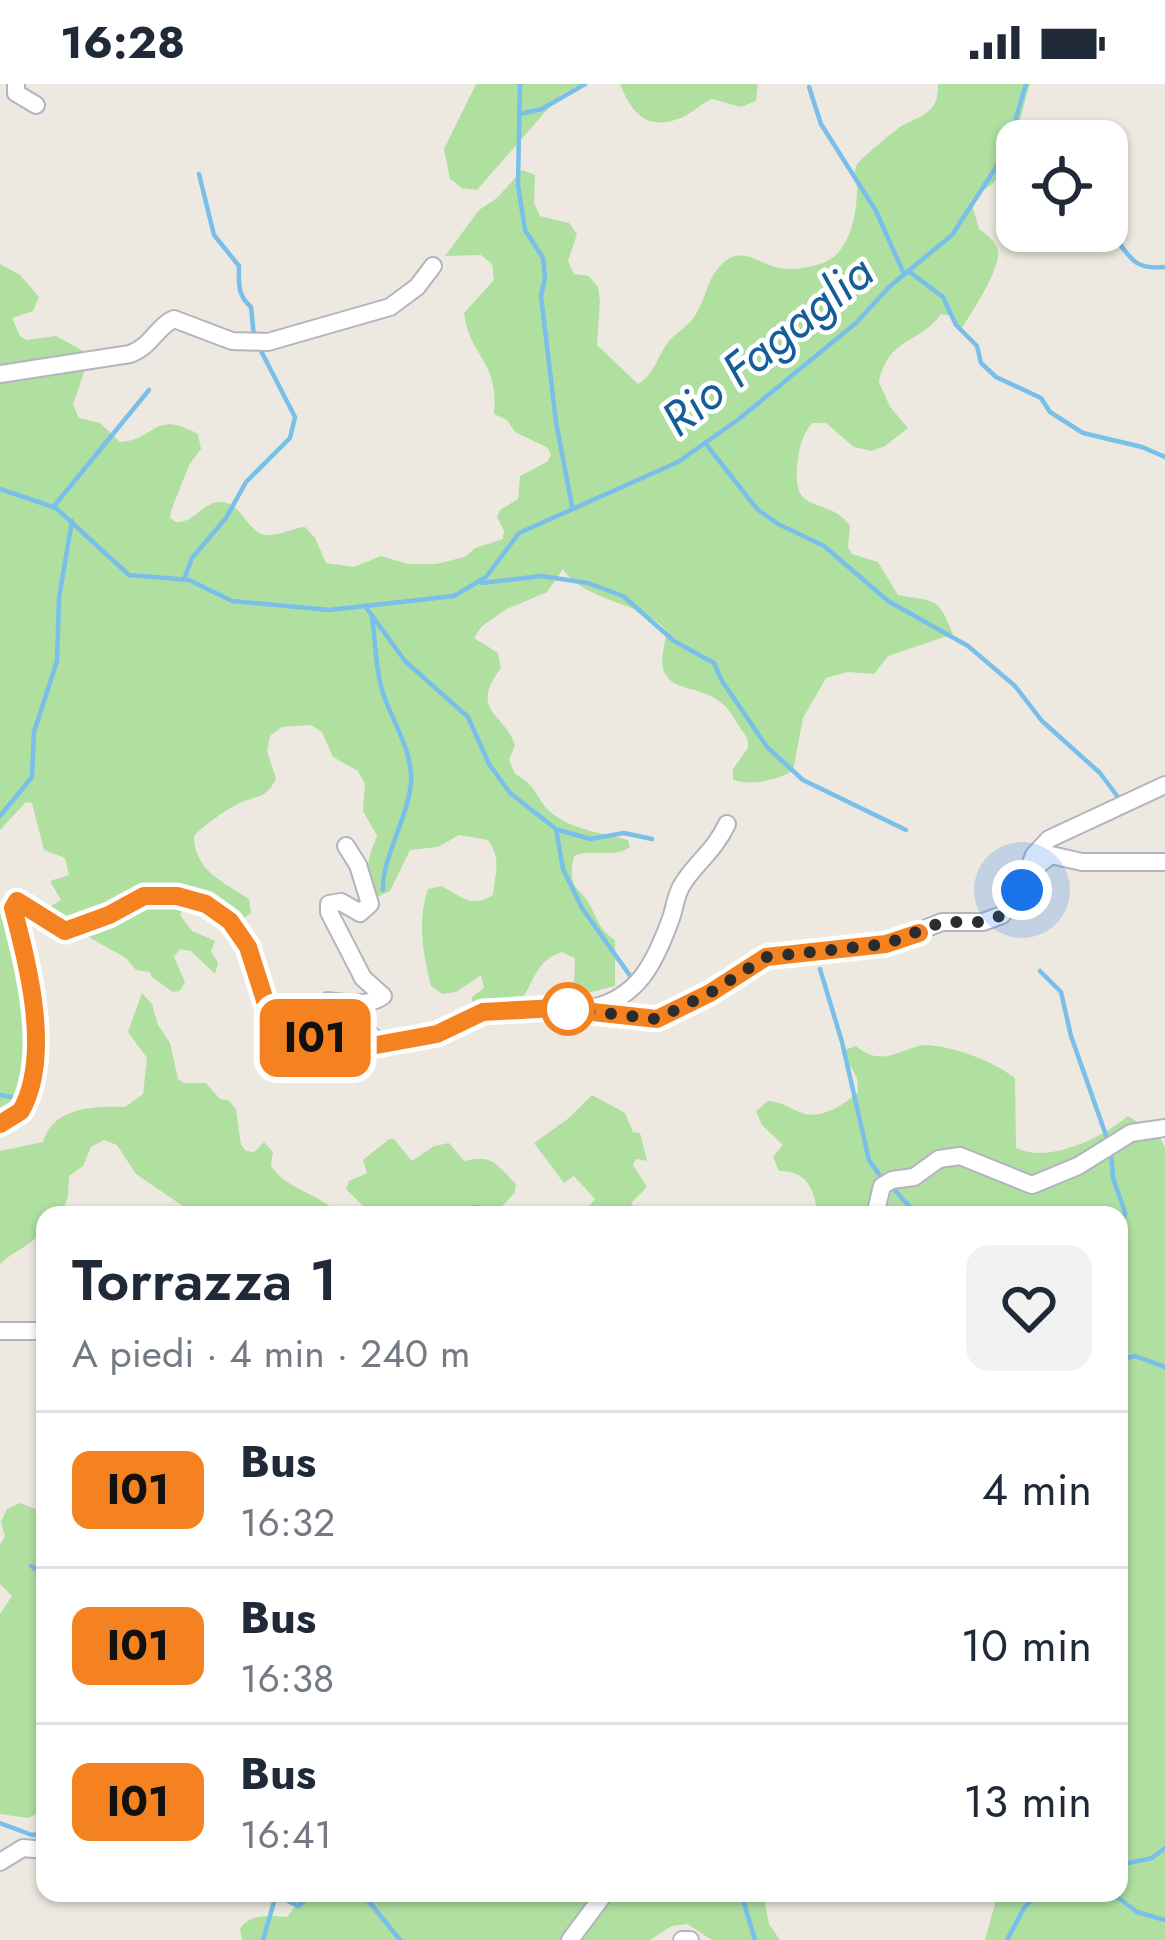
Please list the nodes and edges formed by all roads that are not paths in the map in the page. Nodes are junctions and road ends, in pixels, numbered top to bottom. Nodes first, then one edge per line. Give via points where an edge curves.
1 (16, 84) edge
2 (36, 105) dead end
3 (434, 266) dead end
4 (0, 374) edge
5 (1165, 785) edge
6 (727, 824) dead end
7 (346, 846) dead end
8 (1165, 862) edge
9 (1028, 876) junction
10 (573, 1010) junction
11 (374, 1045) junction
12 (0, 1124) edge
13 (1165, 1128) edge
14 (877, 1206) edge
15 (0, 1331) edge
16 (36, 1331) edge
17 (36, 1849) edge
18 (0, 1862) edge
19 (598, 1902) edge
20 (570, 1940) edge

1 - 2 street via 16,93
3 - 4 street via 390,307 332,327 252,344 174,319 130,354
5 - 9 street via 1049,839
6 - 10 street via 684,880 641,982 598,1007
7 - 11 street via 370,904 360,913 329,904 329,912 363,978 383,997 320,1008 372,1036
8 - 9 street via 1051,855
9 - 10 street via 1003,915 942,922 886,944 766,957 657,1019
10 - 11 street via 483,1012 437,1034
11 - 12 street via 335,1047 276,1018 238,932 206,904 144,896 65,931 17,901 36,1064 21,1111
13 - 14 street via 1131,1133 1031,1185 960,1156 939,1160 882,1186
15 - 16 street
17 - 18 street
19 - 20 street

